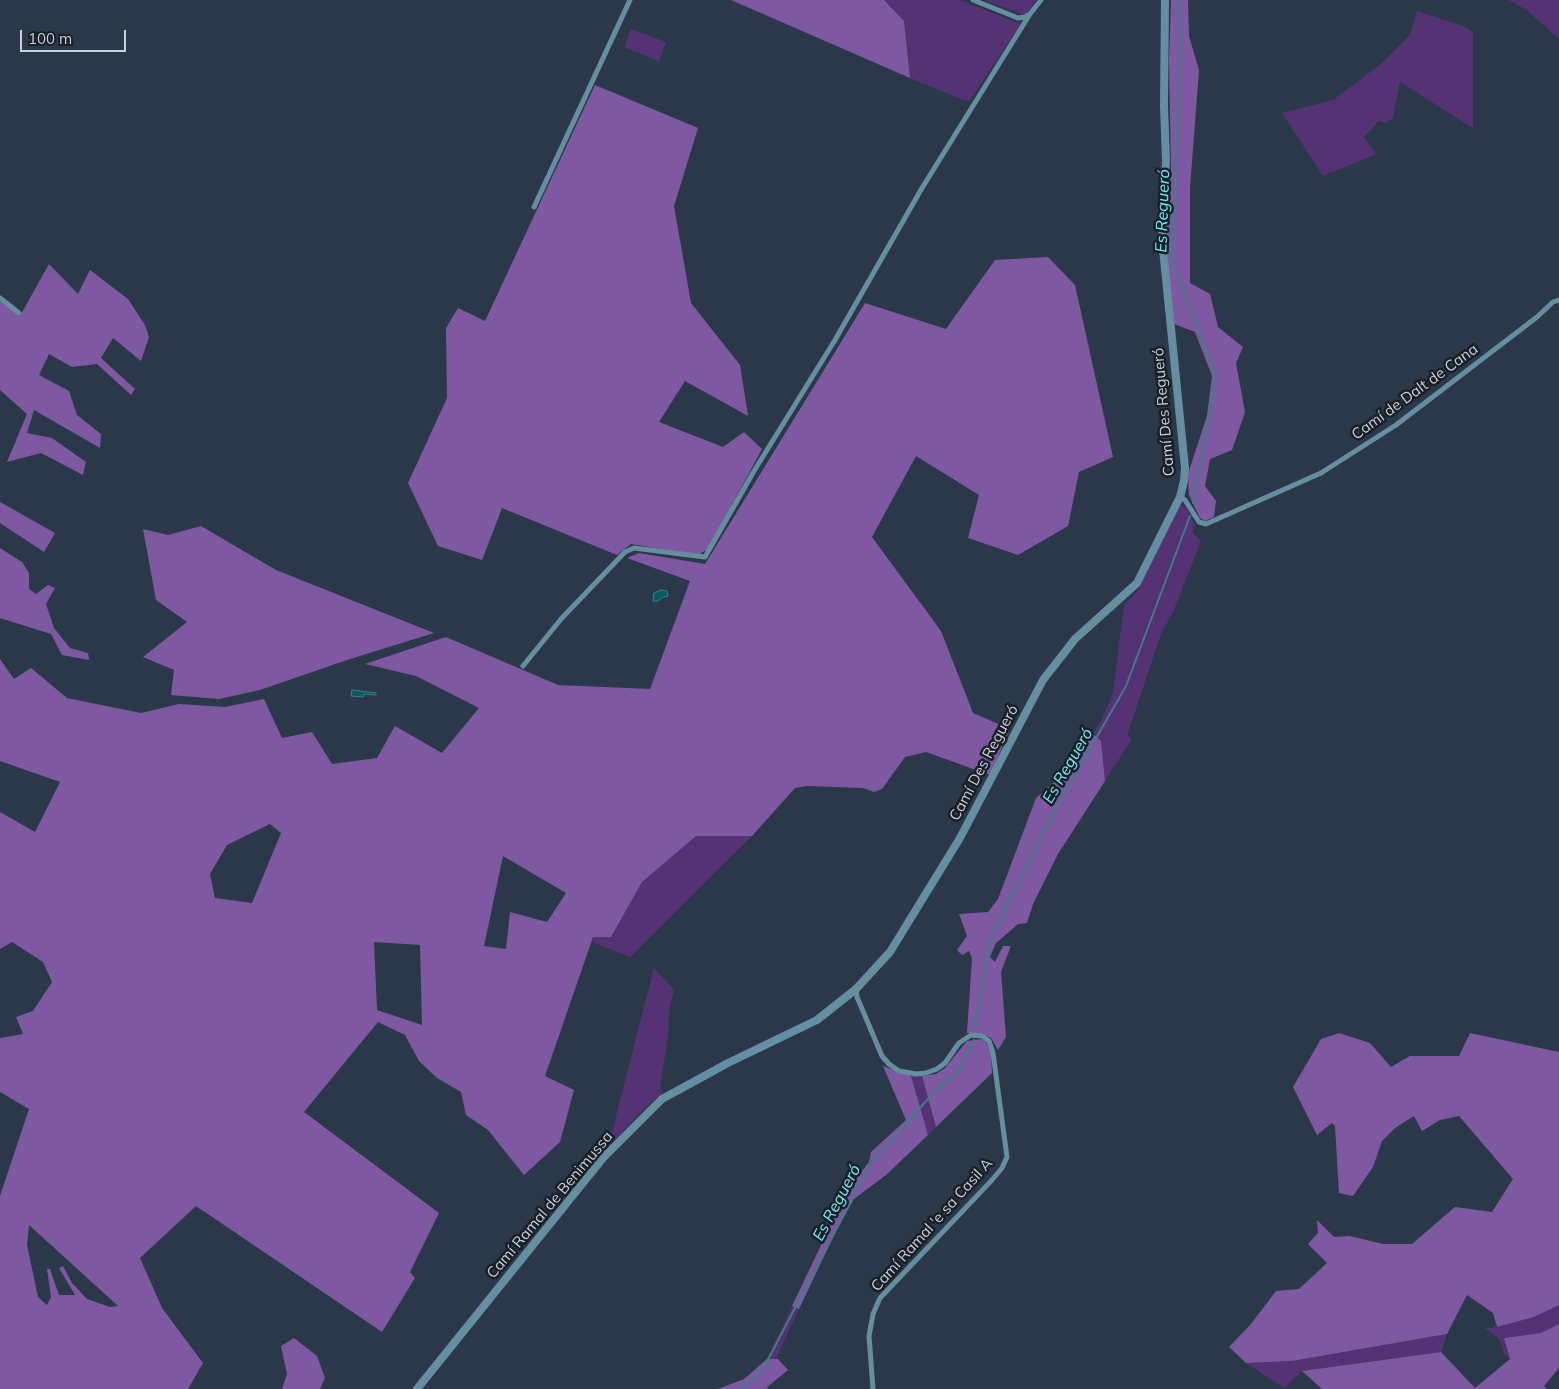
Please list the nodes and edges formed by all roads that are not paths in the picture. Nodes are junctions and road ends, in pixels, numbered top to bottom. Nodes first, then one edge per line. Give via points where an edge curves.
1 (630, 0) edge
2 (973, 0) edge
3 (1041, 0) edge
4 (1165, 0) edge
5 (1030, 14) junction
6 (534, 207) dead end
7 (0, 298) edge
8 (1559, 300) edge
9 (19, 313) dead end
10 (1180, 497) junction
11 (523, 666) dead end
12 (856, 989) junction
13 (417, 1389) edge
14 (873, 1389) edge

1 - 6 street
2 - 5 street via 1018,18
3 - 5 street
4 - 10 street, Camí Des Regueró via 1166,161 1162,239 1185,468
5 - 11 street via 922,188 705,557 634,548 625,552 561,619
7 - 9 street
8 - 10 street, Camí de Dalt de Cana via 1396,425 1321,473 1206,524 1199,522
10 - 12 street, Camí Des Regueró via 1137,583 1075,639 1043,680 960,838 890,952
12 - 13 street, Camí Ramal de Benimussa via 817,1020 728,1062 662,1100 603,1158
12 - 14 street, Camí Ramal 'e sa Casil A via 882,1056 900,1071 932,1072 945,1063 966,1037 987,1038 993,1053 1007,1157 992,1180 880,1298 869,1336

